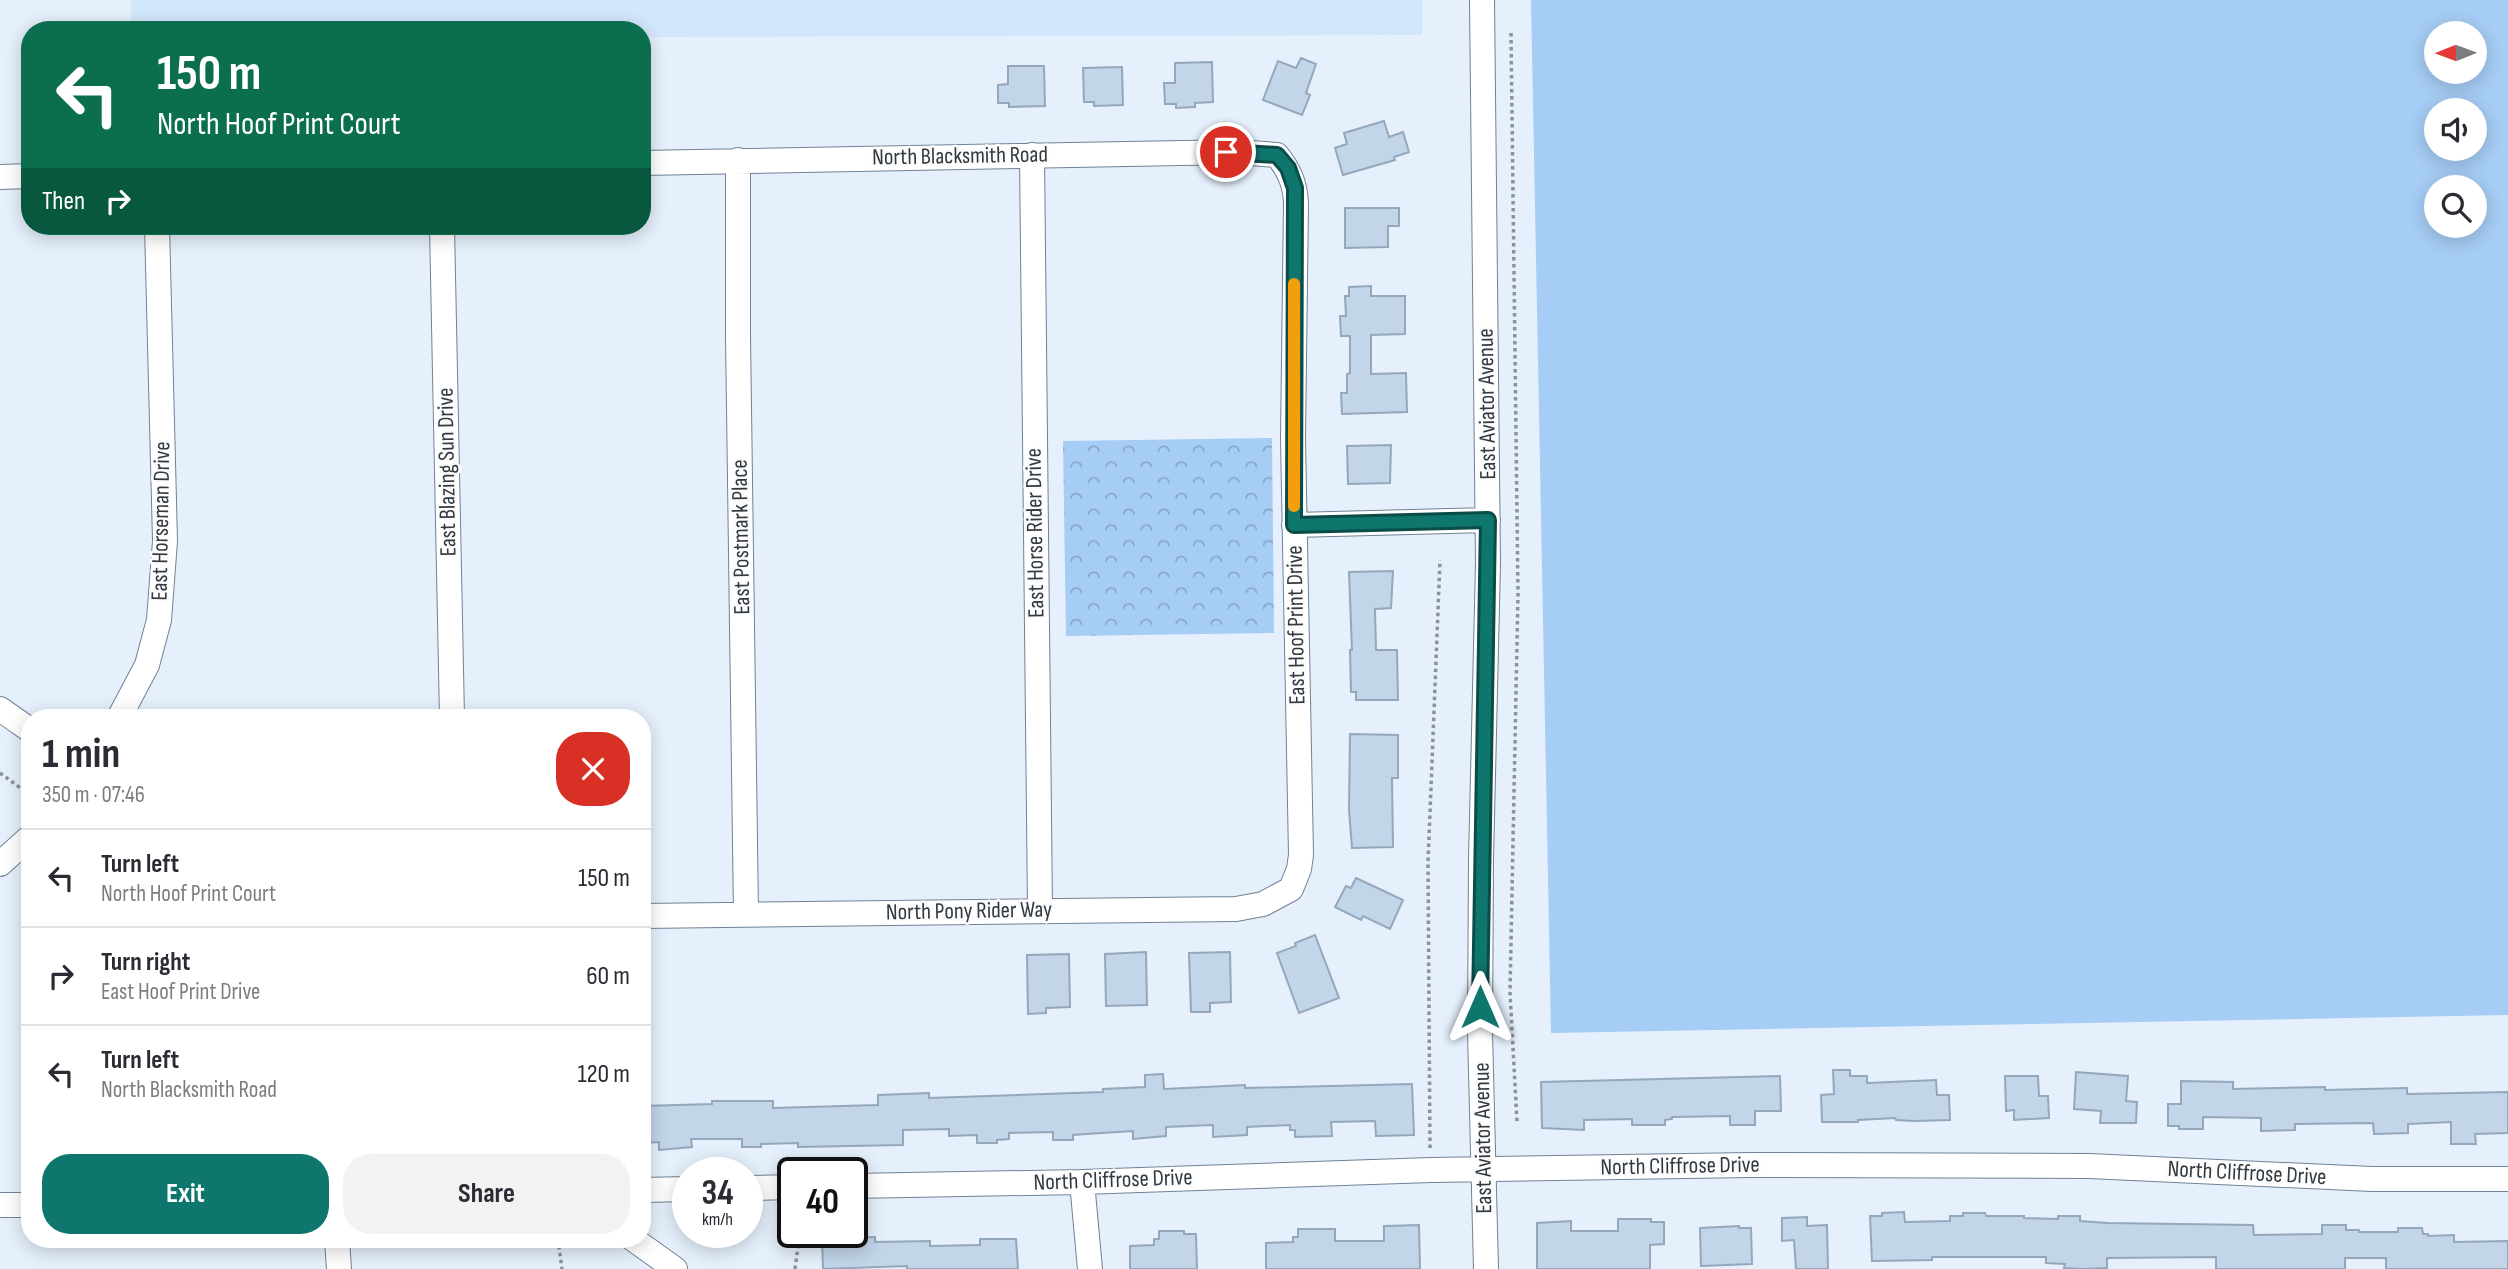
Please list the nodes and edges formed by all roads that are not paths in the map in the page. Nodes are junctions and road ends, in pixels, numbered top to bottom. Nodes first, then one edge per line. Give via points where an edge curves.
1 (1482, 0) edge
2 (1032, 155) junction
3 (1277, 155) joint
4 (738, 160) junction
5 (651, 163) edge
6 (21, 176) edge
7 (0, 177) edge
8 (158, 235) edge
9 (442, 235) edge
10 (1488, 520) junction
11 (1294, 525) junction
12 (0, 709) edge
13 (124, 709) edge
14 (452, 709) edge
15 (21, 724) edge
16 (21, 845) edge
17 (0, 864) edge
18 (1291, 889) joint
19 (1040, 910) junction
20 (746, 915) junction
21 (651, 916) edge
22 (1484, 1169) junction
23 (2508, 1179) edge
24 (1082, 1182) junction
25 (868, 1186) edge
26 (672, 1189) edge
27 (651, 1190) edge
28 (0, 1205) edge
29 (21, 1205) edge
30 (338, 1248) edge
31 (646, 1248) edge
32 (339, 1269) edge
33 (675, 1269) edge
34 (1090, 1269) edge
35 (1486, 1269) edge

1 - 10 street, East Aviator Avenue
2 - 3 street, North Blacksmith Road
2 - 4 street, North Blacksmith Road
2 - 19 street, East Horse Rider Drive
3 - 11 street, East Hoof Print Drive via 1295,188
4 - 5 street, North Blacksmith Road
4 - 20 street, East Postmark Place
6 - 7 street
8 - 13 street, East Horseman Drive via 165,541 159,620 147,665
9 - 14 street, East Blazing Sun Drive
10 - 11 street
10 - 22 street, East Aviator Avenue via 1480,928
11 - 18 street, East Hoof Print Drive via 1301,855
12 - 15 street
16 - 17 street
18 - 19 street, North Pony Rider Way via 1263,904 1236,909
19 - 20 street, North Pony Rider Way
20 - 21 street, North Pony Rider Way
22 - 23 street, North Cliffrose Drive via 2076,1166 2372,1179
22 - 24 street, North Cliffrose Drive
22 - 35 street, East Aviator Avenue
24 - 25 street, North Cliffrose Drive
24 - 34 street
26 - 27 street
28 - 29 street
30 - 32 street
31 - 33 street

